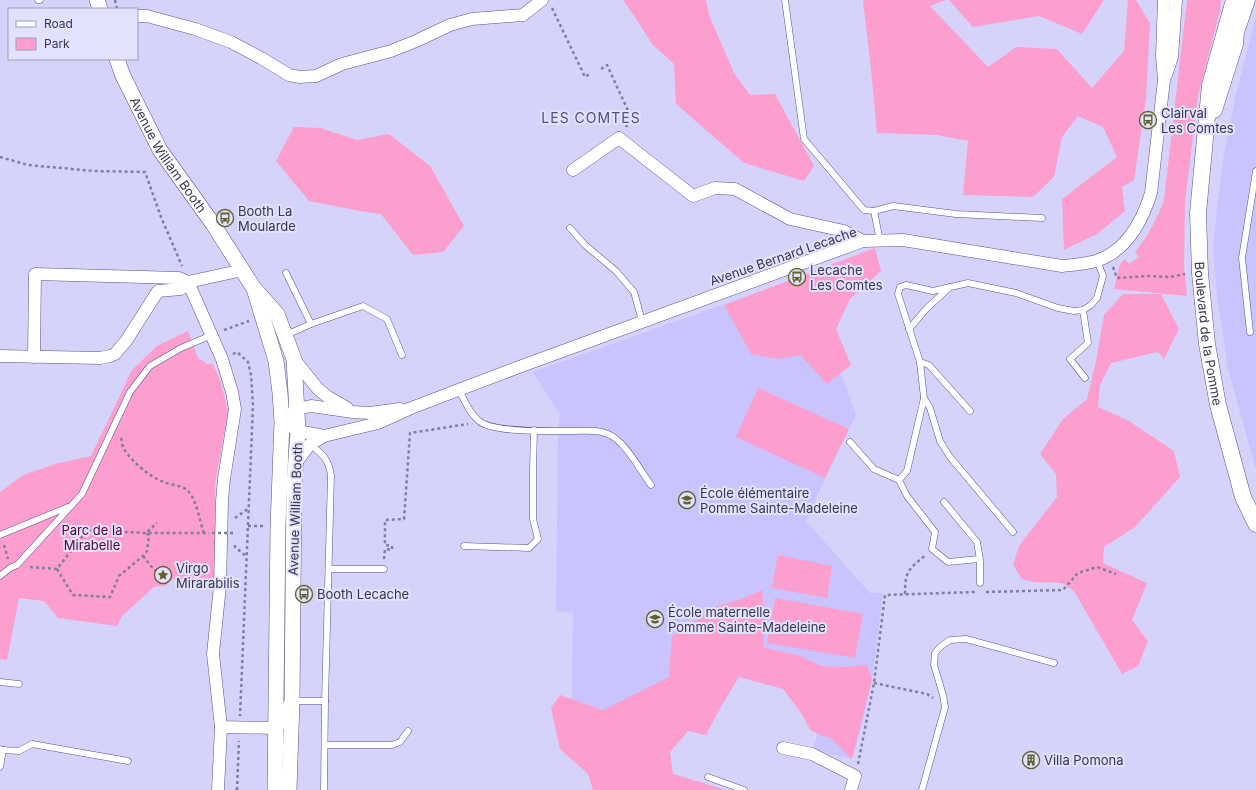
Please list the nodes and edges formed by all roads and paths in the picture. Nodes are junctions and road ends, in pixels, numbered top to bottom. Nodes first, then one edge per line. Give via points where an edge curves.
1 (785, 0) edge
2 (1156, 0) edge
3 (1164, 0) edge
4 (1176, 0) edge
5 (1234, 0) edge
6 (1246, 0) edge
7 (547, 4) edge
8 (138, 16) edge
9 (1163, 20) junction
10 (117, 60) edge
11 (601, 69) dead end
12 (591, 73) dead end
13 (1164, 80) junction
14 (1206, 136) junction
15 (619, 138) junction
16 (0, 158) edge
17 (573, 170) dead end
18 (1256, 171) edge
19 (874, 211) junction
20 (1042, 218) dead end
21 (570, 228) dead end
22 (863, 241) junction
23 (880, 241) junction
24 (1097, 260) junction
25 (243, 270) junction
26 (286, 273) dead end
27 (1188, 273) dead end
28 (151, 277) junction
29 (1117, 278) dead end
30 (188, 282) junction
31 (253, 287) junction
32 (950, 287) junction
33 (158, 291) junction
34 (1083, 310) junction
35 (253, 320) dead end
36 (642, 321) junction
37 (312, 324) junction
38 (909, 329) junction
39 (1250, 332) dead end
40 (212, 335) junction
41 (284, 336) junction
42 (402, 355) dead end
43 (0, 356) edge
44 (34, 356) junction
45 (222, 359) junction
46 (294, 359) junction
47 (920, 362) junction
48 (1086, 378) dead end
49 (459, 390) junction
50 (924, 398) junction
51 (297, 408) junction
52 (411, 408) junction
53 (970, 411) dead end
54 (353, 412) junction
55 (118, 419) junction
56 (282, 421) junction
57 (480, 422) junction
58 (534, 430) junction
59 (298, 431) junction
60 (324, 436) junction
61 (850, 442) dead end
62 (310, 444) junction
63 (296, 463) junction
64 (899, 480) junction
65 (651, 485) dead end
66 (944, 502) dead end
67 (70, 506) junction
68 (249, 508) junction
69 (235, 518) dead end
70 (157, 523) dead end
71 (1256, 524) edge
72 (248, 526) junction
73 (262, 526) dead end
74 (146, 532) junction
75 (1013, 532) dead end
76 (212, 533) dead end
77 (235, 534) dead end
78 (1, 535) edge
79 (464, 546) dead end
80 (235, 547) dead end
81 (385, 549) dead end
82 (932, 549) junction
83 (143, 556) junction
84 (247, 557) junction
85 (979, 559) junction
86 (17, 566) junction
87 (10, 568) junction
88 (57, 569) junction
89 (329, 569) junction
90 (384, 569) dead end
91 (161, 572) dead end
92 (0, 576) edge
93 (980, 583) dead end
94 (905, 594) dead end
95 (1054, 663) dead end
96 (0, 682) edge
97 (874, 683) dead end
98 (19, 684) dead end
99 (292, 701) junction
100 (325, 702) junction
101 (945, 707) junction
102 (221, 726) junction
103 (240, 727) junction
104 (276, 728) junction
105 (408, 731) dead end
106 (325, 745) junction
107 (783, 748) dead end
108 (1, 749) edge
109 (128, 761) dead end
110 (0, 767) edge
111 (708, 777) dead end
112 (218, 790) edge
113 (237, 790) edge
114 (275, 790) edge
115 (289, 790) edge
116 (324, 790) edge
117 (744, 790) edge
118 (851, 790) edge
119 (922, 790) edge

1 - 19 lane via 804,139 864,210
2 - 9 street
3 - 9 street, Avenue Bernard Lecache
4 - 13 street, Avenue Bernard Lecache via 1172,57
5 - 14 main road, Boulevard de la Pomme via 1210,85
6 - 14 main road, Boulevard de la Pomme
7 - 8 street via 523,15 472,19 450,25 391,51 342,64 316,76 300,77 289,75 231,42 182,25 148,16
7 - 12 path via 585,77
9 - 13 street, Avenue Bernard Lecache
10 - 25 street, Avenue William Booth via 160,150
11 - 15 path via 607,65 630,115
13 - 24 street, Avenue Bernard Lecache via 1151,193 1145,211 1131,235 1121,246 1108,256
14 - 71 main road, Boulevard de la Pomme via 1198,213 1200,273 1207,344 1218,405 1243,497
15 - 17 street
15 - 22 street via 692,196 715,188 736,189 790,219 844,231
16 - 30 path via 28,165 94,171 145,172
18 - 39 lane via 1242,258
19 - 20 lane via 893,206 956,214
19 - 23 lane
21 - 36 lane via 585,245 616,271 634,292
22 - 23 street, Avenue Bernard Lecache
22 - 36 street, Avenue Bernard Lecache
23 - 24 street, Avenue Bernard Lecache via 903,240 1062,266 1086,264
24 - 34 lane via 1103,276 1101,284 1097,298 1091,306
25 - 30 street
25 - 31 street, Avenue William Booth
26 - 37 lane
27 - 29 path via 1170,277
28 - 30 street via 179,278
28 - 33 street via 156,282
28 - 44 street via 35,274
30 - 33 street via 181,289
30 - 40 street
31 - 41 street, Avenue William Booth via 277,314
31 - 56 street, Avenue William Booth via 276,361
32 - 34 lane via 968,283 1016,293 1058,308
32 - 38 lane
32 - 38 lane via 933,291 906,285 900,288 898,294
33 - 44 street via 115,354 100,358
34 - 48 lane via 1088,343 1070,358
35 - 40 path
36 - 49 street, Avenue Bernard Lecache
37 - 41 lane
37 - 42 lane via 363,306 387,319
38 - 47 lane
40 - 45 street
40 - 55 lane via 181,348 150,366 130,392
41 - 46 street, Avenue William Booth
43 - 44 street
45 - 68 path via 237,352 248,362 251,375 254,405
45 - 102 street via 235,409 223,487 220,586 213,654
46 - 51 street, Avenue William Booth
46 - 54 street, Avenue Bernard Lecache via 318,389
47 - 50 lane
47 - 53 lane via 929,365
49 - 52 street, Avenue Bernard Lecache
49 - 57 lane via 473,415
50 - 64 lane via 907,472
50 - 75 lane via 930,408 940,441 950,457
51 - 54 street, Avenue Bernard Lecache via 311,406
51 - 56 street
51 - 59 street, Avenue William Booth
52 - 54 street, Avenue Bernard Lecache via 370,413
52 - 60 street, Avenue Bernard Lecache via 378,423
55 - 67 lane via 82,494
55 - 74 path via 124,449 133,461 162,482 186,489 193,498 202,533
56 - 59 street, Avenue Bernard Lecache
56 - 104 street, Avenue William Booth
57 - 58 lane via 493,427
57 - 81 path via 410,433 404,519 385,520 384,545 392,546 392,550
58 - 65 lane via 598,431 609,434 620,442
58 - 79 lane via 533,519 538,539 528,548
59 - 60 street, Avenue Bernard Lecache
59 - 63 street, Avenue William Booth
60 - 62 street, Avenue Bernard Lecache
61 - 64 lane via 874,469
62 - 63 street, Avenue Bernard Lecache
62 - 89 lane via 329,463 331,474
63 - 99 street, Avenue William Booth
64 - 82 lane via 907,496 935,532
66 - 85 lane via 977,542
67 - 78 lane
67 - 86 lane
68 - 69 path
68 - 72 path
70 - 74 path
72 - 73 path
72 - 84 path
74 - 83 path via 149,535 147,551
74 - 88 path via 87,530
76 - 77 path, bridge
78 - 87 path
80 - 84 path
82 - 85 lane via 948,562
82 - 94 path via 908,571
83 - 88 path via 119,576 110,597 73,595
83 - 91 path via 154,570
84 - 103 path
85 - 93 lane
86 - 87 lane
86 - 88 path
87 - 92 lane
89 - 90 lane
89 - 100 lane
95 - 101 lane via 966,639 950,640 940,646 935,653 934,665
96 - 98 lane
97 - 101 path via 927,694
99 - 100 lane
99 - 104 street
99 - 115 street, Avenue William Booth
100 - 106 lane
101 - 119 lane
102 - 103 street
102 - 112 street
103 - 104 street
103 - 113 path
104 - 114 street, Avenue William Booth
105 - 106 lane via 400,742 392,745
106 - 116 lane
107 - 118 street via 812,754 855,776
108 - 109 lane via 19,751 32,744
108 - 110 lane
111 - 117 lane

